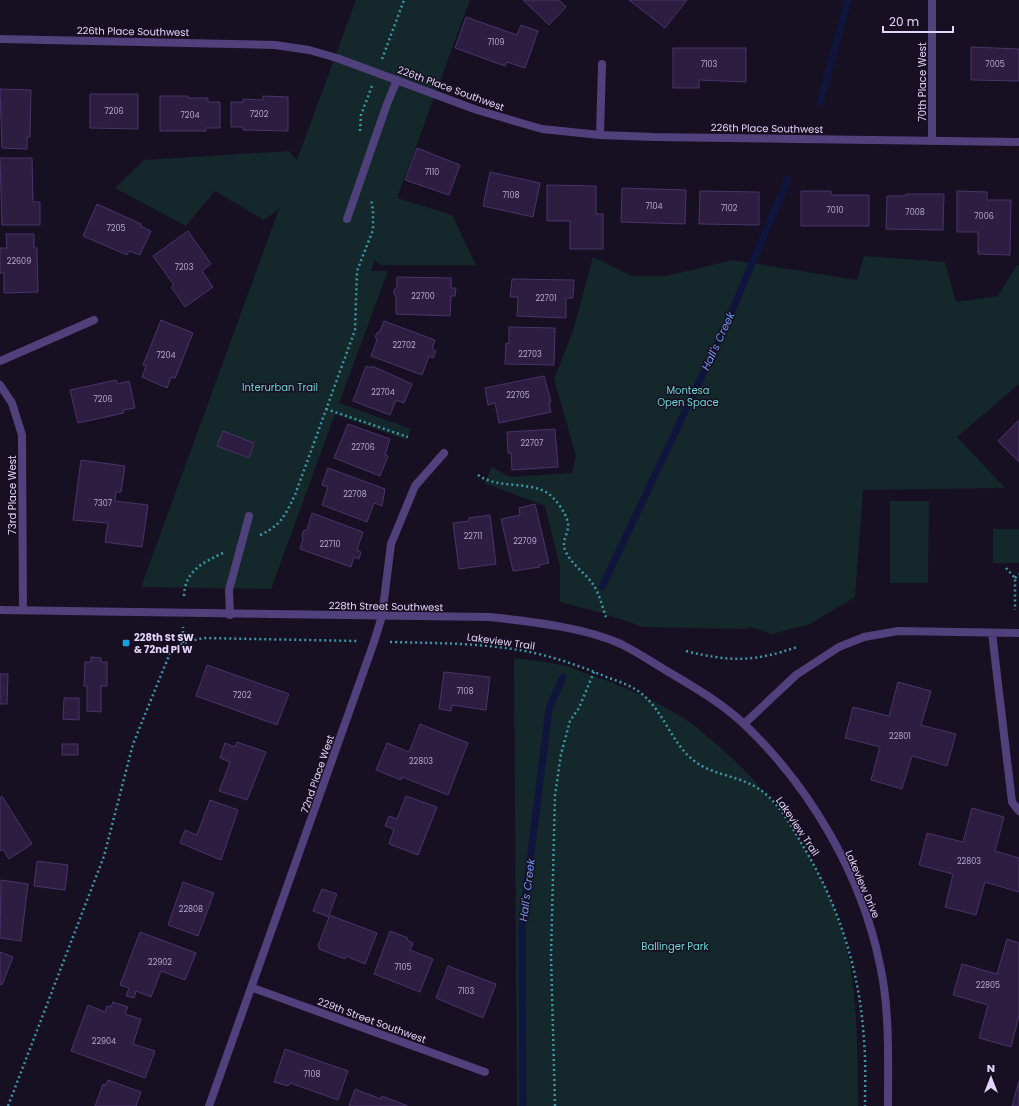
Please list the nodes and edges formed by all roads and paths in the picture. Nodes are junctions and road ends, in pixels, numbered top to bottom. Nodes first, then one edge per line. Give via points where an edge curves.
1 (404, 0) edge
2 (932, 0) edge
3 (0, 39) edge
4 (383, 57) dead end
5 (602, 64) dead end
6 (398, 80) junction
7 (371, 88) dead end
8 (360, 135) dead end
9 (600, 135) junction
10 (932, 141) junction
11 (1019, 142) edge
12 (371, 197) dead end
13 (347, 219) dead end
14 (94, 320) dead end
15 (0, 361) edge
16 (0, 385) edge
17 (326, 409) junction
18 (408, 437) dead end
19 (444, 453) dead end
20 (478, 475) dead end
21 (249, 516) dead end
22 (241, 544) junction
23 (1006, 568) dead end
24 (1019, 574) edge
25 (1015, 578) junction
26 (184, 597) dead end
27 (0, 610) edge
28 (23, 610) junction
29 (1015, 610) dead end
30 (230, 614) junction
31 (382, 616) junction
32 (606, 617) dead end
33 (183, 629) dead end
34 (992, 633) junction
35 (1019, 633) edge
36 (349, 641) dead end
37 (401, 642) dead end
38 (183, 643) junction
39 (797, 647) dead end
40 (686, 651) dead end
41 (594, 672) junction
42 (744, 724) junction
43 (1019, 811) edge
44 (253, 988) junction
45 (485, 1072) dead end
46 (8, 1106) edge
47 (209, 1106) edge
48 (555, 1106) edge
49 (865, 1106) edge
50 (888, 1106) edge

1 - 4 path
2 - 10 street, 70th Place West
3 - 6 street, 226th Place Southwest via 275,45 308,50
5 - 9 street
6 - 9 street, 226th Place Southwest via 477,110 542,129
6 - 13 street via 387,104
7 - 8 path via 361,115
9 - 10 street, 226th Place Southwest
10 - 11 street, 226th Place Southwest
12 - 17 path via 373,230 357,271 355,330
14 - 15 street
16 - 28 street, 73rd Place West via 12,403 22,435
17 - 18 path
17 - 22 path via 284,519 274,529
19 - 31 street, 72nd Place West via 415,486 391,544
20 - 32 path via 493,481 547,492 565,515 568,525 564,550 593,584
21 - 22 street
22 - 26 path via 197,568 187,579
22 - 30 street via 229,590
23 - 25 path
24 - 25 path
25 - 29 path
27 - 28 street, 228th Street Southwest
28 - 30 street, 228th Street Southwest
30 - 31 street, 228th Street Southwest
31 - 42 street, 228th Street Southwest via 490,617 591,634 621,644 647,658 703,692
31 - 44 street, 72nd Place West
33 - 38 path
34 - 35 street
34 - 42 street via 898,631 864,637 839,647 796,675
34 - 43 street via 1012,802
36 - 38 path via 203,638
37 - 41 path, Lakeview Trail via 466,644 521,650
38 - 46 path via 170,653 133,744 104,856
39 - 40 path via 743,660 728,660
41 - 48 path via 579,708 570,720 561,754 556,795 551,956
41 - 49 path, Lakeview Trail via 630,686 642,694 660,714 684,752 701,766 743,780 762,791 776,805 798,837 832,903 855,972 864,1042
42 - 50 street, Lakeview Drive via 791,777 820,818 845,864 867,914 881,974 887,1028
44 - 45 street, 229th Street Southwest
44 - 47 street, 72nd Place West

